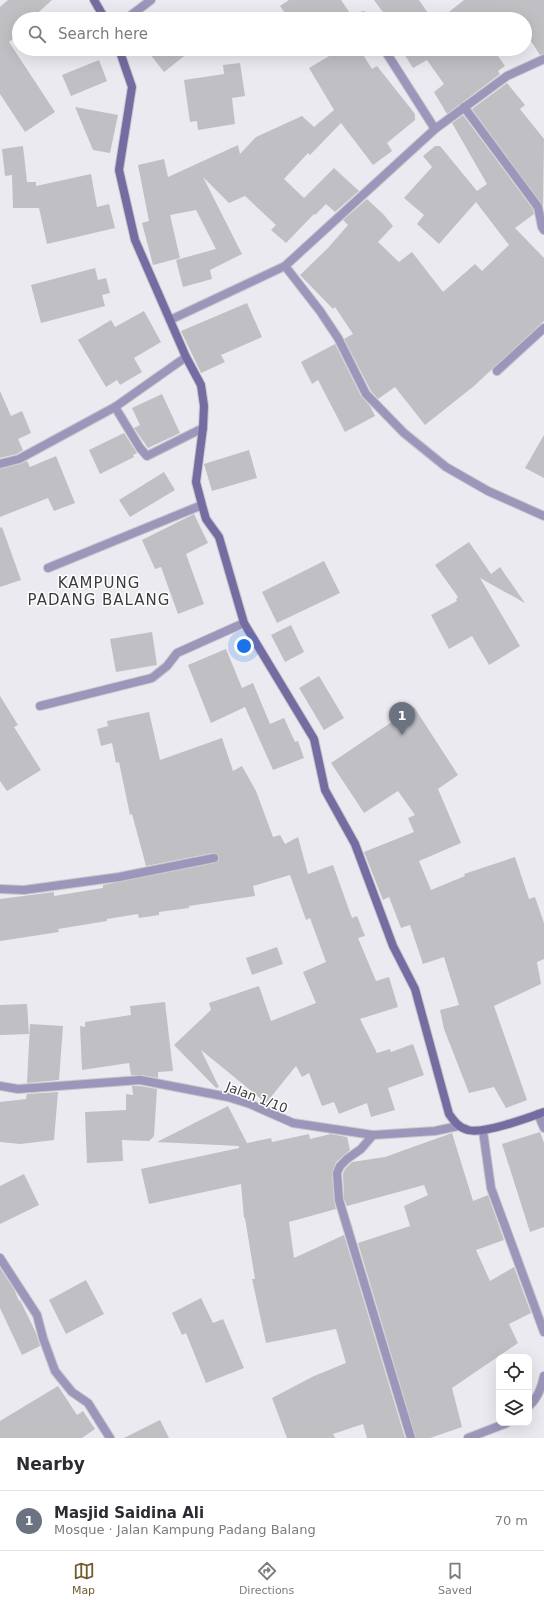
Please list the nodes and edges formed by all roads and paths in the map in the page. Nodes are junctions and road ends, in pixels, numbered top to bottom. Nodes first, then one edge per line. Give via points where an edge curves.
1 (94, 0) edge
2 (151, 0) edge
3 (101, 12) edge
4 (135, 12) edge
5 (121, 56) edge
6 (388, 56) edge
7 (544, 59) edge
8 (464, 107) junction
9 (434, 129) junction
10 (544, 230) edge
11 (285, 266) junction
12 (170, 320) junction
13 (544, 328) edge
14 (186, 357) junction
15 (497, 371) dead end
16 (115, 407) junction
17 (203, 428) junction
18 (0, 464) edge
19 (202, 505) junction
20 (544, 516) edge
21 (48, 568) dead end
22 (244, 623) junction
23 (40, 706) dead end
24 (214, 858) dead end
25 (0, 889) edge
26 (0, 1086) edge
27 (541, 1113) edge
28 (458, 1126) junction
29 (544, 1128) edge
30 (483, 1131) junction
31 (373, 1135) junction
32 (0, 1258) edge
33 (544, 1332) edge
34 (544, 1381) edge
35 (532, 1404) edge
36 (499, 1426) edge
37 (110, 1438) edge
38 (411, 1438) edge
39 (468, 1438) edge

1 - 3 street
2 - 4 street
5 - 12 street via 132,87 119,170 135,240
6 - 9 street
7 - 8 street via 507,76
8 - 9 street
8 - 10 street via 538,207
9 - 11 street
11 - 12 street
11 - 20 street via 338,338 366,394 404,433 446,467 488,491
12 - 14 street
13 - 15 street
14 - 16 street
14 - 17 street via 201,385 204,406
16 - 17 street via 147,456
16 - 18 street via 19,459
17 - 19 street via 196,482
19 - 21 street
19 - 22 street via 206,518 219,537
22 - 23 street via 177,654 152,678
22 - 28 street via 314,739 325,790 355,844 393,946 415,989 449,1114
24 - 25 street via 119,877 24,890
26 - 31 street, Jalan 1/10 via 18,1089 140,1080 228,1097 293,1123
27 - 29 street
27 - 30 street
28 - 30 street
28 - 31 street, Jalan 1/10 via 436,1131
30 - 33 street via 491,1188
31 - 38 street via 361,1150 340,1166 337,1173 338,1200
32 - 37 street via 37,1315 55,1371 72,1392 88,1404
34 - 35 street
36 - 39 street

